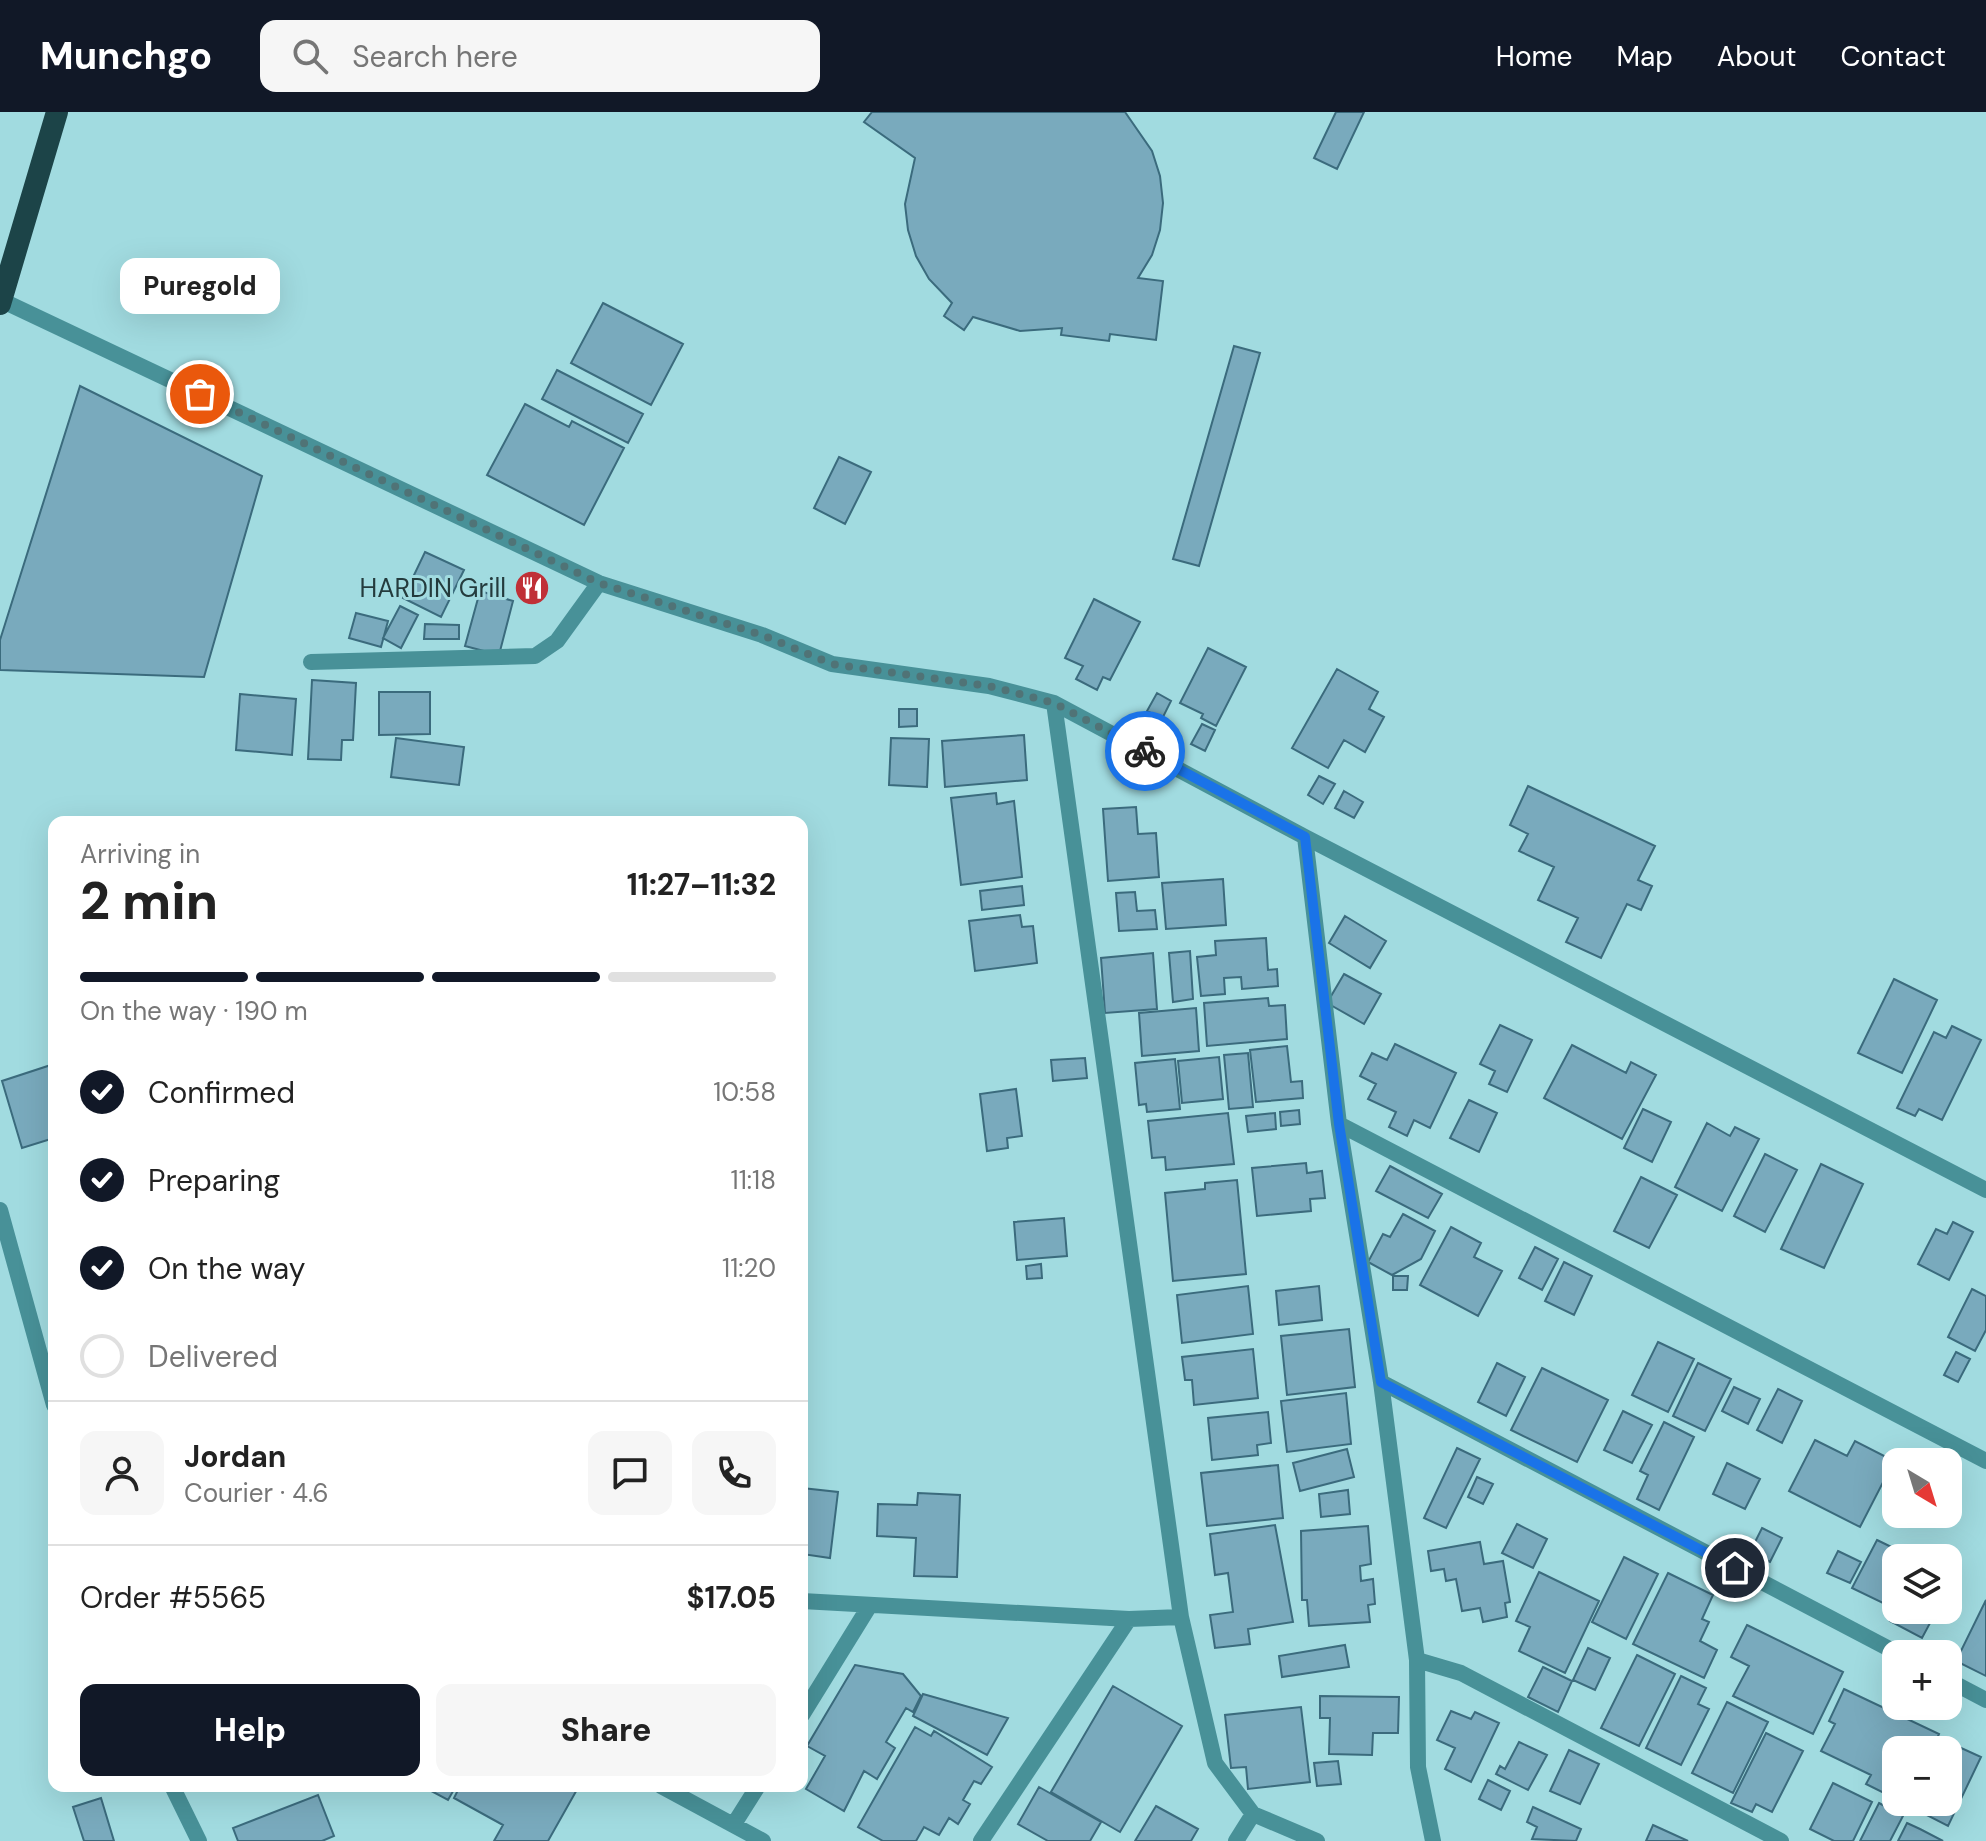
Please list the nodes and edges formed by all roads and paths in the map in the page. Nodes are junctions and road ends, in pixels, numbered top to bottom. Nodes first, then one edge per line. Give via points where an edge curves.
1 (57, 112) edge
2 (0, 302) edge
3 (599, 583) junction
4 (311, 662) dead end
5 (1054, 703) junction
6 (1305, 837) junction
7 (1339, 1124) junction
8 (1986, 1190) edge
9 (0, 1210) edge
10 (1381, 1382) junction
11 (48, 1383) edge
12 (1986, 1461) edge
13 (808, 1601) edge
14 (870, 1605) junction
15 (1181, 1617) junction
16 (1129, 1619) junction
17 (1882, 1645) edge
18 (1417, 1660) junction
19 (1962, 1687) edge
20 (1986, 1700) edge
21 (808, 1705) edge
22 (175, 1792) edge
23 (673, 1792) edge
24 (754, 1792) edge
25 (1253, 1814) junction
26 (734, 1824) junction
27 (199, 1841) edge
28 (763, 1841) edge
29 (981, 1841) edge
30 (1236, 1841) edge
31 (1317, 1841) edge
32 (1433, 1841) edge
33 (1781, 1841) edge

1 - 2 highway
2 - 3 street
3 - 4 street via 557,641 535,656
3 - 5 street via 762,635 832,664 989,686
5 - 6 street
5 - 15 street
6 - 7 street
6 - 8 street
7 - 10 street
7 - 12 street
9 - 11 street
10 - 17 street
10 - 18 street
13 - 14 street
14 - 16 street
14 - 21 street
15 - 16 street
15 - 25 street via 1215,1763
16 - 29 street
18 - 32 street via 1418,1767
18 - 33 street via 1461,1673
19 - 20 street
22 - 27 street
23 - 26 street
24 - 26 street
25 - 30 street
25 - 31 street
26 - 28 street

